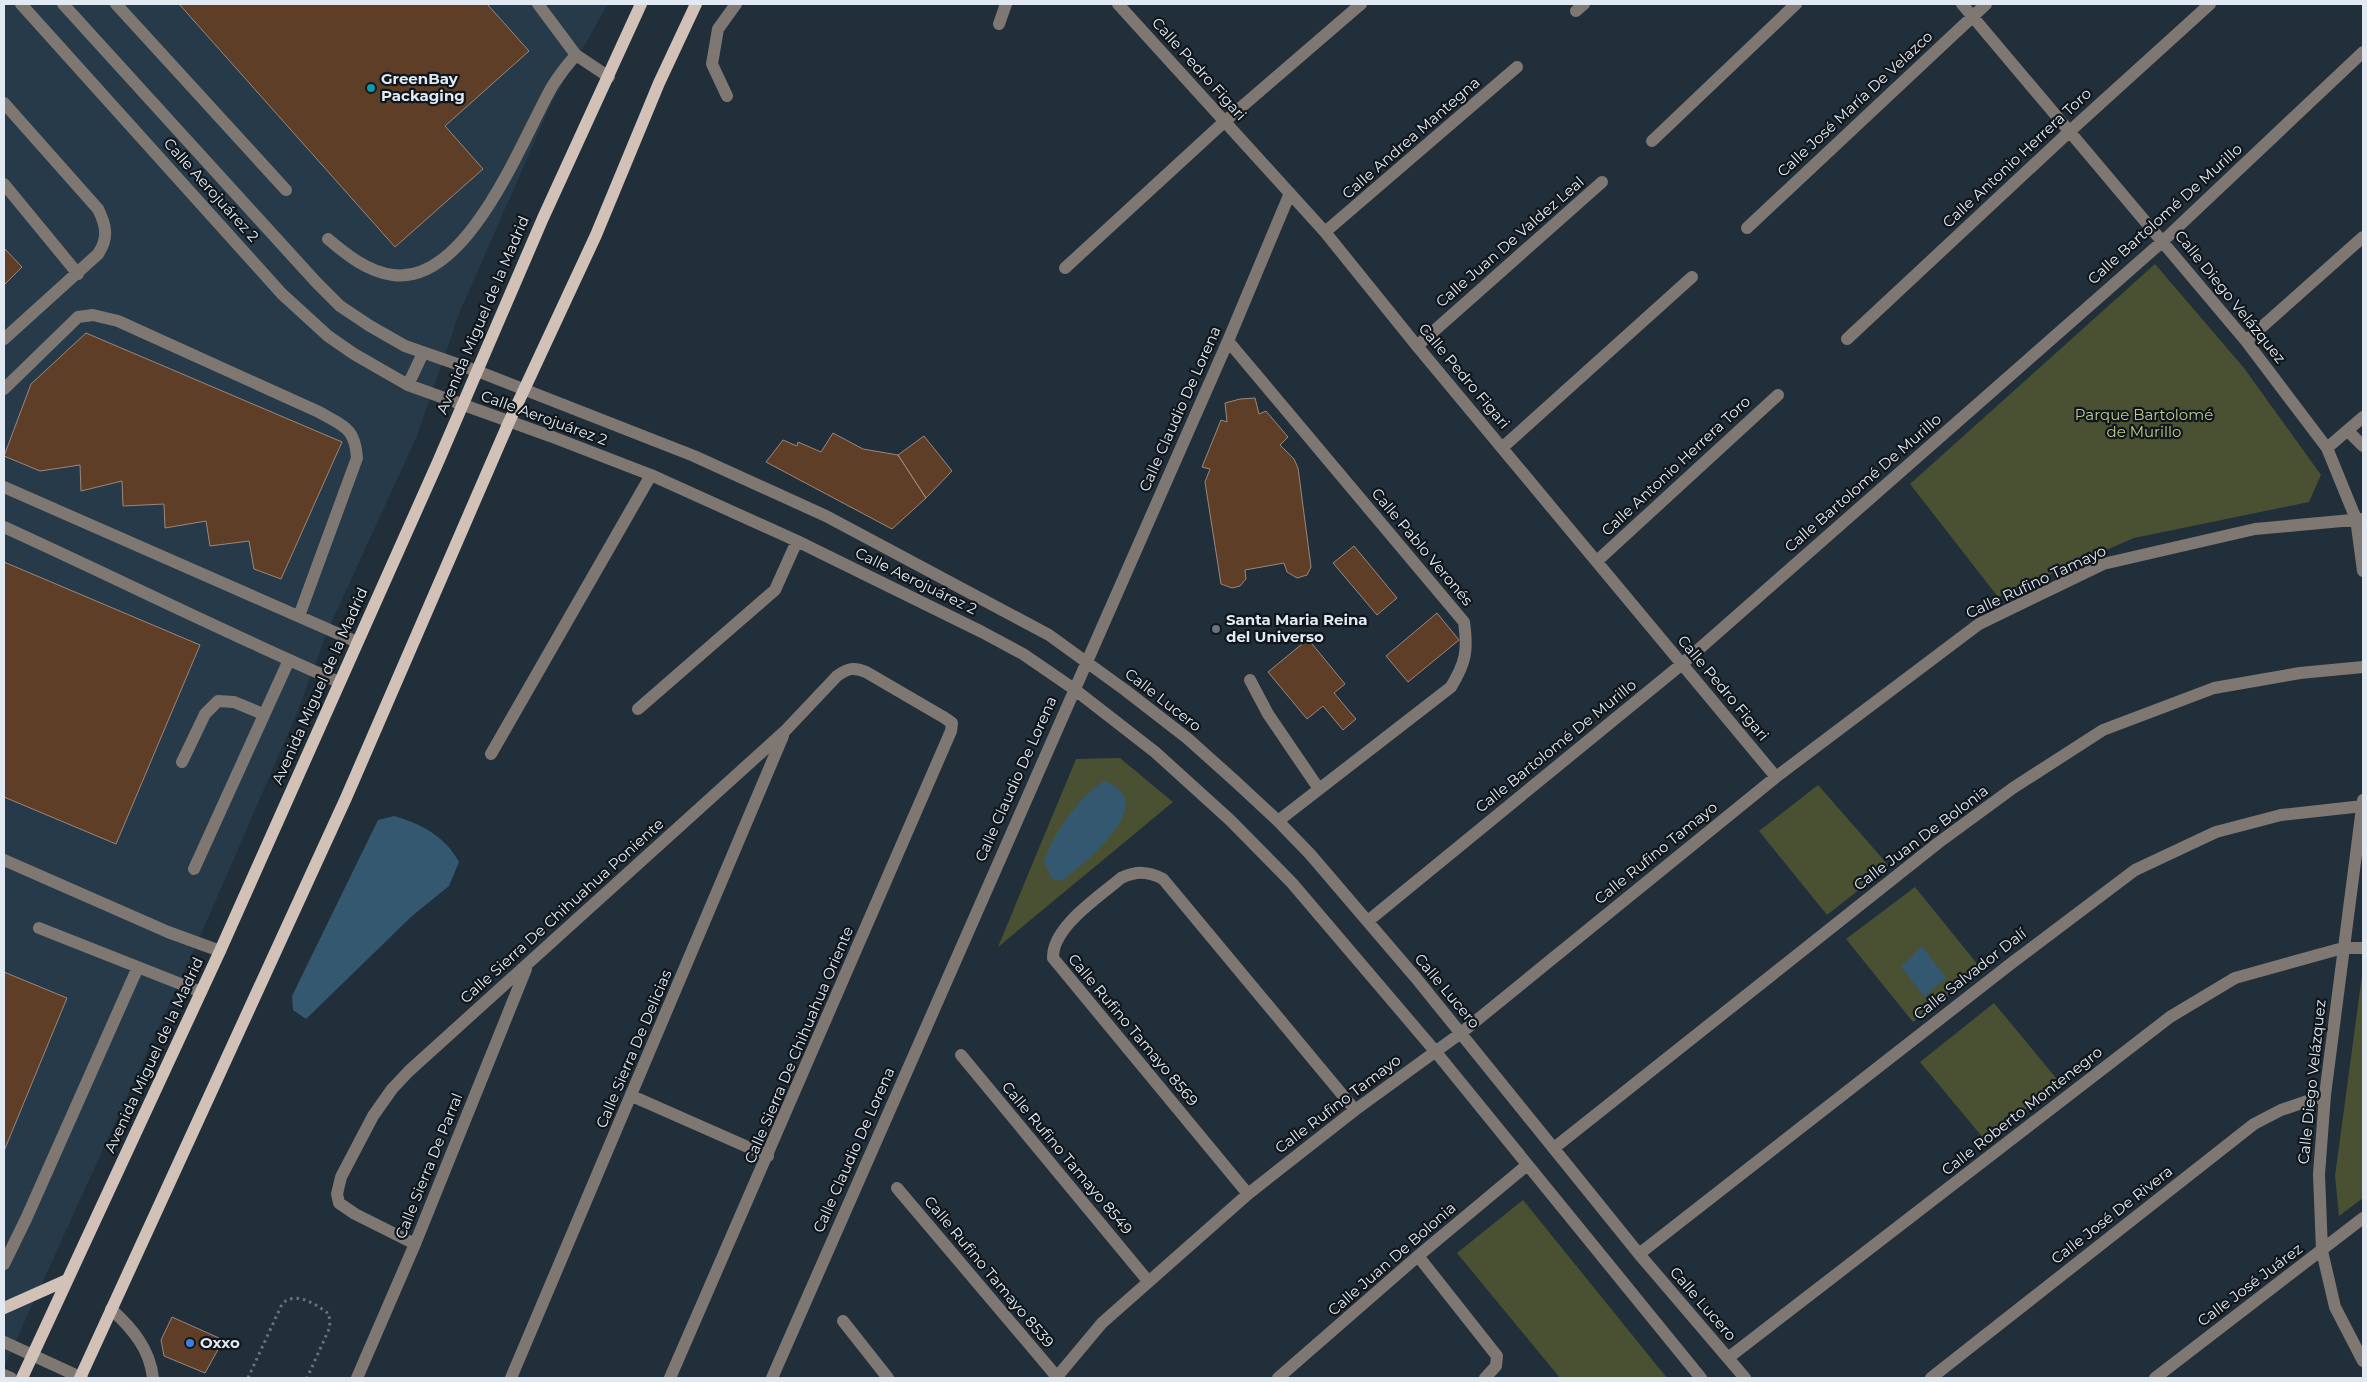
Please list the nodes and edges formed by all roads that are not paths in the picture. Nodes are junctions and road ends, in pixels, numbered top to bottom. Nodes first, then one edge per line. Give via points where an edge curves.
1 (22, 4) edge
2 (63, 4) edge
3 (116, 4) edge
4 (538, 4) edge
5 (641, 4) edge
6 (696, 4) edge
7 (736, 4) edge
8 (1006, 4) edge
9 (1361, 4) edge
10 (1796, 4) edge
11 (1962, 4) edge
12 (1986, 4) edge
13 (2210, 4) edge
14 (1125, 6) edge
15 (1972, 15) junction
16 (999, 24) dead end
17 (2363, 52) edge
18 (576, 55) junction
19 (1517, 67) dead end
20 (609, 77) junction
21 (727, 96) dead end
22 (4, 103) edge
23 (1224, 122) junction
24 (2070, 130) junction
25 (1652, 141) dead end
26 (1602, 182) dead end
27 (4, 184) edge
28 (286, 190) dead end
29 (1290, 193) junction
30 (1747, 228) dead end
31 (1325, 232) junction
32 (2363, 237) edge
33 (328, 239) dead end
34 (2163, 240) junction
35 (1065, 268) dead end
36 (78, 274) junction
37 (1692, 277) dead end
38 (4, 339) edge
39 (1848, 339) dead end
40 (2246, 341) junction
41 (1228, 342) junction
42 (1417, 346) junction
43 (424, 353) junction
44 (477, 371) junction
45 (408, 385) junction
46 (4, 389) edge
47 (525, 390) junction
48 (1778, 394) dead end
49 (462, 405) junction
50 (2363, 417) edge
51 (509, 422) junction
52 (2348, 431) junction
53 (2363, 446) edge
54 (1503, 447) junction
55 (2328, 448) junction
56 (651, 475) junction
57 (4, 487) edge
58 (2359, 519) edge
59 (4, 527) edge
60 (797, 541) junction
61 (1597, 561) junction
62 (2363, 571) edge
63 (299, 616) junction
64 (357, 642) junction
65 (289, 660) junction
66 (1086, 663) junction
67 (1682, 664) junction
68 (2363, 667) edge
69 (1250, 680) dead end
70 (339, 682) junction
71 (1074, 689) junction
72 (638, 709) dead end
73 (264, 714) junction
74 (952, 724) joint
75 (785, 731) junction
76 (492, 754) dead end
77 (182, 762) dead end
78 (1776, 777) junction
79 (1319, 789) junction
80 (2363, 804) edge
81 (1278, 821) junction
82 (4, 860) edge
83 (194, 869) dead end
84 (1368, 921) junction
85 (39, 928) dead end
86 (2343, 948) junction
87 (2363, 948) edge
88 (220, 951) junction
89 (528, 965) junction
90 (138, 967) junction
91 (201, 992) junction
92 (1462, 1033) junction
93 (1435, 1052) junction
94 (961, 1055) dead end
95 (2325, 1095) junction
96 (632, 1096) junction
97 (1355, 1110) junction
98 (1554, 1148) junction
99 (768, 1156) junction
100 (1527, 1165) junction
101 (897, 1188) dead end
102 (1248, 1194) junction
103 (2363, 1218) edge
104 (415, 1244) junction
105 (2322, 1251) junction
106 (1639, 1254) junction
107 (1418, 1256) junction
108 (4, 1264) edge
109 (67, 1280) junction
110 (1148, 1281) junction
111 (4, 1308) edge
112 (111, 1309) junction
113 (843, 1320) dead end
114 (4, 1342) edge
115 (33, 1356) junction
116 (1728, 1358) junction
117 (2363, 1361) edge
118 (4, 1375) edge
119 (10, 1378) edge
120 (22, 1378) edge
121 (81, 1378) edge
122 (153, 1378) edge
123 (357, 1378) edge
124 (511, 1378) edge
125 (670, 1378) edge
126 (772, 1378) edge
127 (888, 1378) edge
128 (1056, 1378) edge
129 (1278, 1378) edge
130 (1485, 1378) edge
131 (1701, 1378) edge
132 (1745, 1378) edge
133 (1931, 1378) edge
134 (2155, 1378) edge

1 - 45 street, Calle Aerojuárez 2 via 282,294 328,336
2 - 43 street, Calle Aerojuárez 2 via 340,306 370,326
3 - 28 street
4 - 18 street
5 - 20 main road, Avenida Miguel de la Madrid
6 - 47 main road
7 - 21 street via 718,29 712,64
8 - 16 street
9 - 23 street
10 - 25 street
11 - 15 street, Calle Diego Velázquez
12 - 15 street, Calle José María De Velazco
13 - 24 street, Calle Antonio Herrera Toro
14 - 23 street, Calle Pedro Figari
15 - 24 street, Calle Diego Velázquez
15 - 30 street, Calle José María De Velazco
17 - 34 street, Calle Bartolomé De Murillo
18 - 20 street
18 - 33 street via 554,84 494,199 450,252 430,268 410,275 377,271 360,263
19 - 31 street, Calle Andrea Mantegna
20 - 44 main road, Avenida Miguel de la Madrid
22 - 36 street via 90,197 103,218 104,246
23 - 29 street, Calle Pedro Figari
23 - 35 street
24 - 34 street, Calle Diego Velázquez
24 - 39 street, Calle Antonio Herrera Toro
26 - 42 street, Calle Juan De Valdez Leal
27 - 36 street
29 - 31 street, Calle Pedro Figari
29 - 41 street, Calle Claudio De Lorena
31 - 42 street, Calle Pedro Figari
32 - 40 street
34 - 40 street, Calle Diego Velázquez
34 - 67 street, Calle Bartolomé De Murillo
36 - 38 street
37 - 54 street
40 - 55 street, Calle Diego Velázquez
41 - 66 street, Calle Claudio De Lorena
41 - 79 street, Calle Pablo Veronés via 1464,622 1468,645 1466,657 1451,687
42 - 54 street, Calle Pedro Figari
43 - 44 street, Calle Aerojuárez 2
43 - 45 street
44 - 47 street, Calle Aerojuárez 2
44 - 49 main road, Avenida Miguel de la Madrid
45 - 49 street, Calle Aerojuárez 2
46 - 63 street via 78,317 93,315 118,321 319,412 347,428 356,441 357,458
47 - 51 main road
47 - 66 street, Calle Aerojuárez 2 via 694,456 826,516 1049,635
48 - 61 street, Calle Antonio Herrera Toro
49 - 51 street, Calle Aerojuárez 2
49 - 64 main road, Avenida Miguel de la Madrid
50 - 52 street
51 - 56 street, Calle Aerojuárez 2
51 - 112 main road via 346,798
52 - 53 street
52 - 55 street
54 - 61 street, Calle Pedro Figari
55 - 58 street, Calle Diego Velázquez
56 - 60 street, Calle Aerojuárez 2
56 - 76 street
57 - 63 street
58 - 62 street, Calle Diego Velázquez
58 - 78 street, Calle Rufino Tamayo via 2255,529 2103,564 1979,624
59 - 65 street
60 - 71 street, Calle Aerojuárez 2 via 982,632 1023,654
60 - 72 street via 776,590
61 - 67 street, Calle Pedro Figari
63 - 64 street
64 - 70 main road, Avenida Miguel de la Madrid
65 - 70 street
65 - 73 street
66 - 71 street, Calle Claudio De Lorena
66 - 81 street, Calle Lucero via 1187,738
67 - 78 street, Calle Pedro Figari
67 - 84 street, Calle Bartolomé De Murillo
68 - 98 street, Calle Juan De Bolonia via 2300,673 2214,688 2103,730 2013,788 1938,843
69 - 79 street via 1268,714
70 - 88 main road, Avenida Miguel de la Madrid
71 - 93 street via 1155,752 1230,820 1324,918
71 - 126 street, Calle Claudio De Lorena
73 - 77 street via 234,702 218,701 205,714
73 - 83 street
74 - 75 street, Calle Sierra De Chihuahua Poniente via 855,668 848,669 827,686
74 - 99 street, Calle Sierra De Chihuahua Oriente via 943,754
75 - 89 street, Calle Sierra De Chihuahua Poniente
75 - 96 street, Calle Sierra De Delicias
78 - 92 street, Calle Rufino Tamayo
79 - 81 street, Calle Pablo Veronés
80 - 86 street, Calle Diego Velázquez
80 - 106 street, Calle Salvador Dalí via 2281,815 2216,832 2135,870
81 - 84 street, Calle Lucero
82 - 88 street via 168,932
84 - 92 street, Calle Lucero
85 - 90 street
86 - 87 street, Calle Roberto Montenegro
86 - 95 street, Calle Diego Velázquez
86 - 116 street, Calle Roberto Montenegro via 2236,978 2170,1017
88 - 91 main road, Avenida Miguel de la Madrid
89 - 104 street, Calle Sierra De Parral
89 - 104 street, Calle Sierra De Chihuahua Poniente via 392,1089 373,1116 341,1177 337,1194 339,1203 354,1214
90 - 91 street
90 - 108 street
91 - 109 main road, Avenida Miguel de la Madrid
92 - 93 street, Calle Rufino Tamayo
92 - 98 street, Calle Lucero
93 - 97 street, Calle Rufino Tamayo
93 - 100 street
94 - 110 street, Calle Rufino Tamayo 8549
95 - 105 street, Calle Diego Velázquez via 2319,1174
95 - 133 street, Calle José De Rivera via 2281,1110 2254,1124
96 - 99 street
96 - 124 street, Calle Sierra De Delicias
97 - 102 street, Calle Rufino Tamayo
97 - 102 street, Calle Rufino Tamayo 8569 via 1163,879 1143,872 1121,878 1064,928 1056,939 1053,958
98 - 106 street, Calle Lucero
99 - 125 street, Calle Sierra De Chihuahua Oriente
100 - 107 street, Calle Juan De Bolonia
100 - 131 street
101 - 128 street, Calle Rufino Tamayo 8539
102 - 110 street, Calle Rufino Tamayo
103 - 105 street, Calle José Juárez
104 - 123 street, Calle Sierra De Parral
105 - 117 street, Calle Diego Velázquez via 2335,1307
105 - 134 street, Calle José Juárez
106 - 116 street, Calle Lucero
107 - 129 street, Calle Juan De Bolonia
107 - 130 street via 1497,1356 1496,1366
109 - 111 main road
109 - 115 main road, Avenida Miguel de la Madrid
110 - 128 street, Calle Rufino Tamayo via 1102,1323
112 - 121 main road
112 - 122 street via 141,1342
113 - 127 street
114 - 115 street
115 - 120 main road, Avenida Miguel de la Madrid
115 - 121 street
116 - 132 street, Calle Lucero
118 - 119 street

